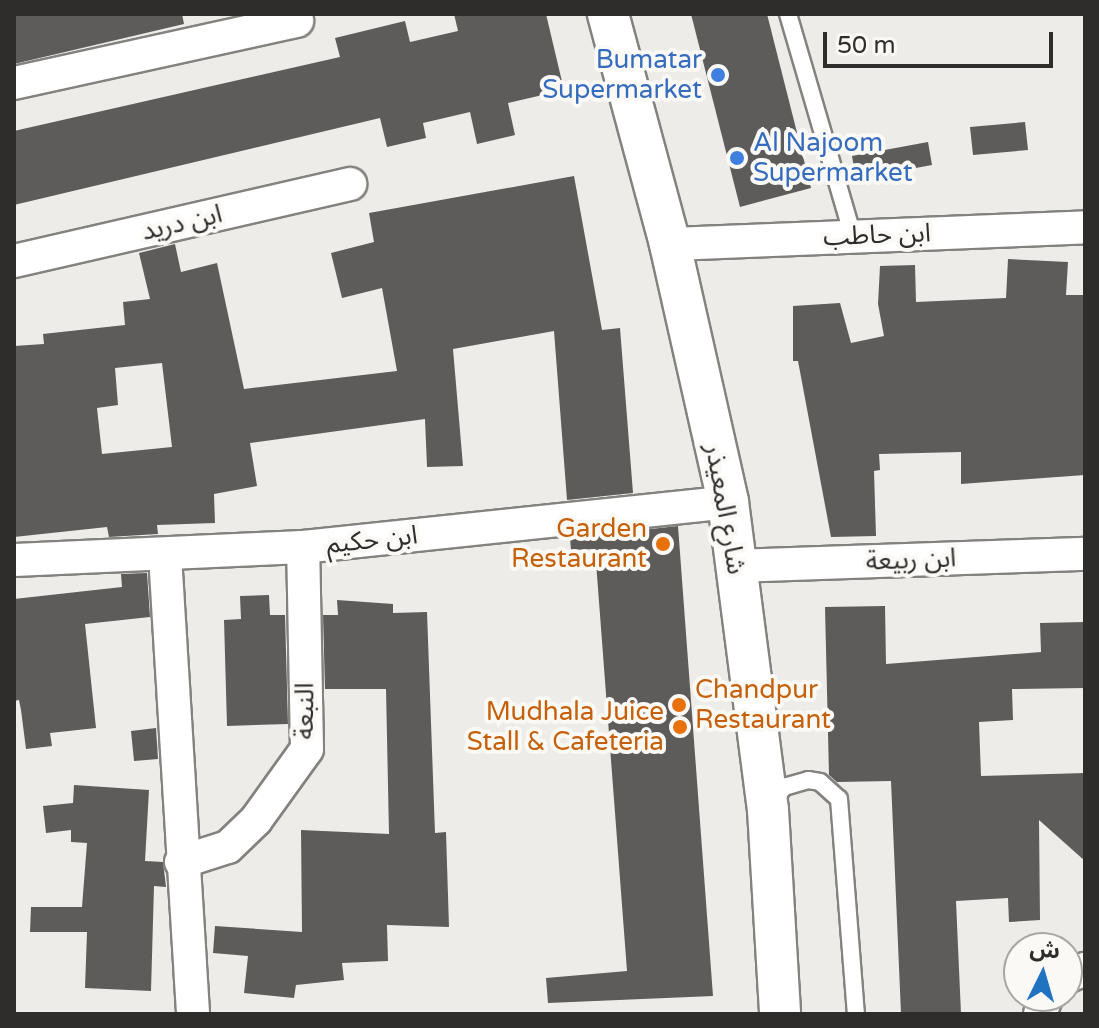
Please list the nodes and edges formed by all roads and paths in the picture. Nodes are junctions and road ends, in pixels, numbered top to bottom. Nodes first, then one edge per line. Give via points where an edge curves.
1 (608, 14) edge
2 (788, 14) edge
3 (297, 21) dead end
4 (14, 83) edge
5 (350, 184) dead end
6 (1085, 227) edge
7 (853, 237) junction
8 (670, 244) junction
9 (14, 261) edge
10 (728, 502) junction
11 (303, 547) junction
12 (1085, 554) edge
13 (165, 555) junction
14 (14, 560) edge
15 (736, 566) junction
16 (768, 810) junction
17 (181, 862) junction
18 (776, 1009) edge
19 (193, 1014) edge
20 (856, 1014) edge

1 - 8 street, شارع المعيذر
2 - 7 lane
3 - 4 street
5 - 9 street, ابن دريد
6 - 7 street, ابن حاطب
7 - 8 street, ابن حاطب
8 - 10 street, شارع المعيذر
10 - 11 street, ابن حكيم
10 - 15 street, شارع المعيذر
11 - 13 street, ابن حكيم
11 - 17 street, النبعة via 307,749 256,820 228,847
12 - 15 street, ابن ربيعة
13 - 14 street, ابن حكيم
13 - 17 street
15 - 16 street, شارع المعيذر
16 - 18 street, شارع المعيذر
16 - 20 lane via 784,787 795,782 820,782 839,799
17 - 19 street

